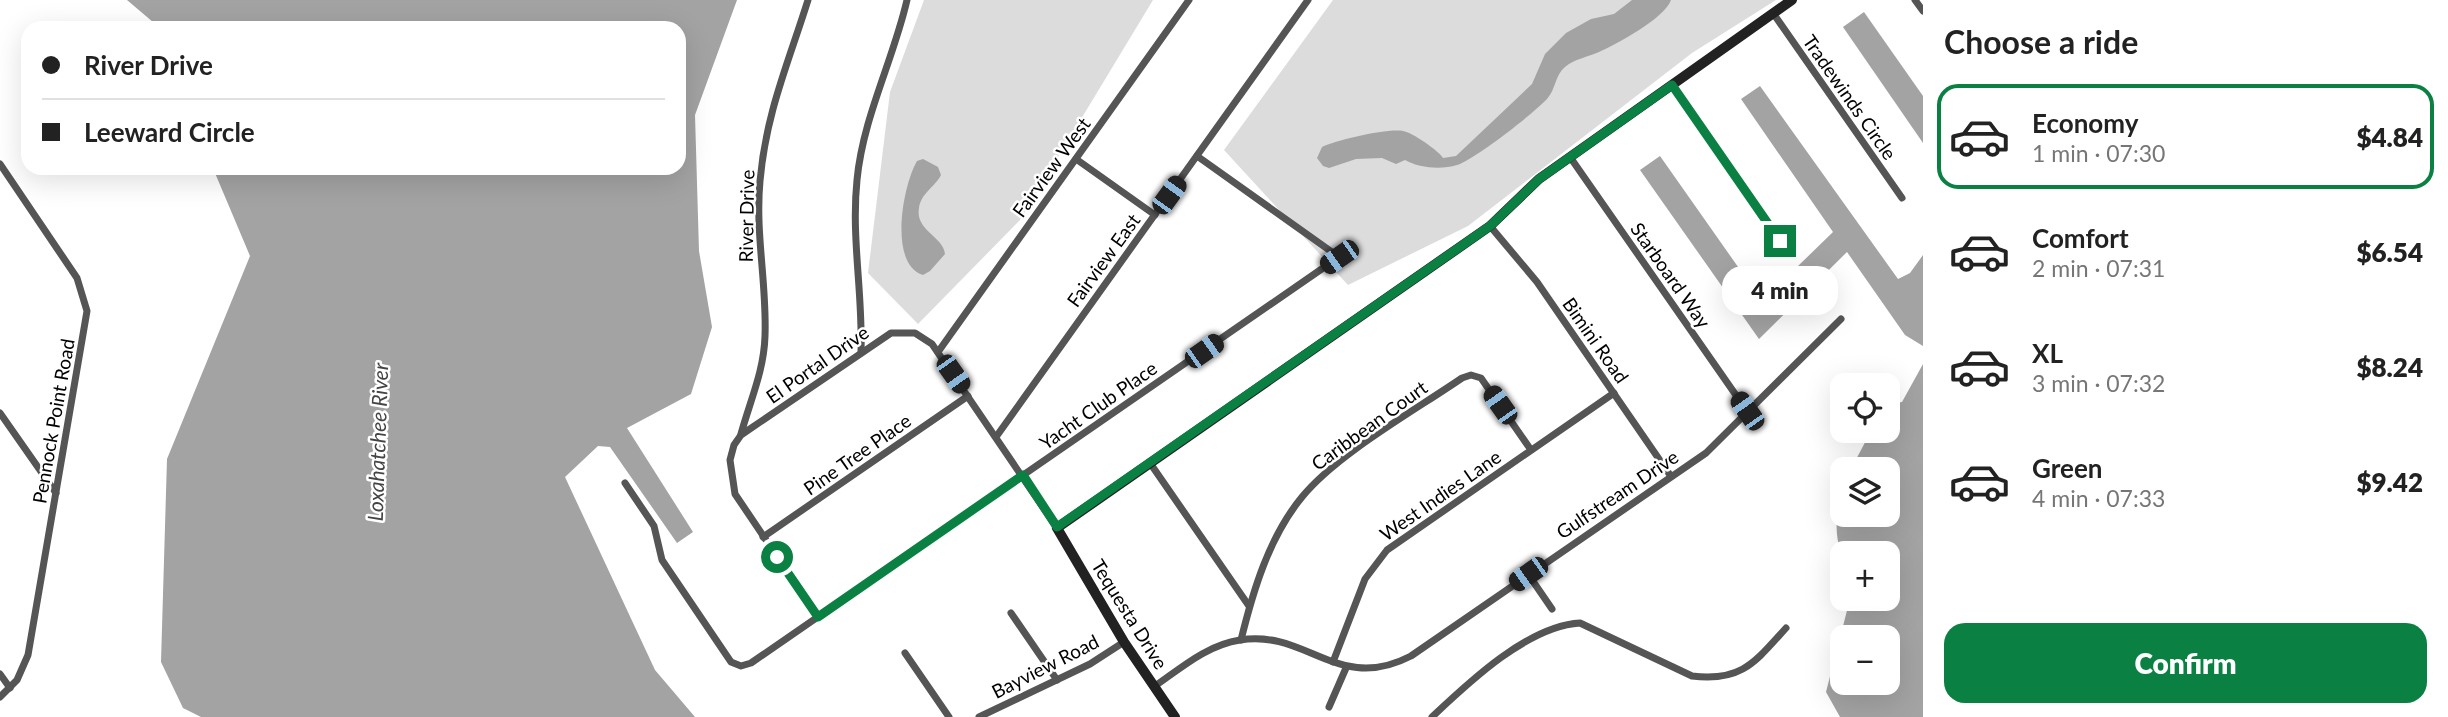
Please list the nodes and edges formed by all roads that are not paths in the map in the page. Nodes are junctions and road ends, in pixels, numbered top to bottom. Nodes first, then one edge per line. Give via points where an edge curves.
1 (808, 0) edge
2 (907, 0) edge
3 (1189, 0) edge
4 (1308, 0) edge
5 (1792, 0) edge
6 (1915, 0) edge
7 (1923, 11) edge
8 (1773, 13) junction
9 (1672, 85) junction
10 (1197, 156) junction
11 (1570, 157) junction
12 (1076, 159) junction
13 (0, 164) edge
14 (1902, 198) dead end
15 (1154, 215) junction
16 (1490, 226) junction
17 (1780, 241) dead end
18 (1841, 319) dead end
19 (861, 352) junction
20 (938, 352) junction
21 (1614, 393) junction
22 (968, 396) junction
23 (1747, 411) junction
24 (0, 413) edge
25 (741, 435) junction
26 (996, 437) junction
27 (1531, 450) junction
28 (1150, 463) junction
29 (1023, 475) junction
30 (1671, 475) junction
31 (625, 483) dead end
32 (56, 493) junction
33 (1057, 527) junction
34 (763, 537) junction
35 (1528, 574) junction
36 (1249, 606) junction
37 (1552, 609) dead end
38 (1011, 613) dead end
39 (818, 617) junction
40 (1786, 628) dead end
41 (1241, 640) junction
42 (1124, 642) junction
43 (905, 653) dead end
44 (1333, 662) junction
45 (1346, 668) junction
46 (0, 674) edge
47 (1057, 680) junction
48 (1154, 686) junction
49 (10, 688) junction
50 (0, 697) edge
51 (1329, 707) dead end
52 (949, 717) edge
53 (979, 717) edge
54 (1175, 717) edge
55 (1432, 717) edge

1 - 25 street, River Drive via 777,85 763,150 758,211 764,354
2 - 19 street via 873,104 857,180
3 - 12 street, Fairview West
4 - 10 street, Fairview East
5 - 8 street
6 - 7 street
8 - 9 street
8 - 14 street, Tradewinds Circle
9 - 11 street
9 - 17 street
10 - 15 street, Fairview East
10 - 29 street, Yacht Club Place via 1339,257
11 - 16 street via 1523,192
11 - 23 street, Starboard Way
12 - 15 street
12 - 20 street, Fairview West
13 - 32 street, Pennock Point Road via 77,278 86,299 86,329
15 - 26 street, Fairview East
16 - 21 street, Bimini Road via 1537,282
16 - 28 street
18 - 23 street, Gulfstream Drive
19 - 20 street, El Portal Drive via 901,331 920,335
19 - 25 street, El Portal Drive
20 - 22 street, El Portal Drive
21 - 27 street, West Indies Lane
21 - 30 street, Bimini Road
22 - 26 street, El Portal Drive
22 - 34 street, Pine Tree Place
23 - 30 street, Gulfstream Drive via 1706,453
24 - 32 street
25 - 34 street via 730,465 735,494
26 - 29 street, El Portal Drive
27 - 36 street, Caribbean Court via 1485,382 1471,374 1309,488 1282,526
27 - 44 street, West Indies Lane via 1379,559 1365,579
28 - 33 street
28 - 36 street
29 - 33 street, El Portal Drive
29 - 39 street, Yacht Club Place
30 - 35 street, Gulfstream Drive
31 - 39 street, Yacht Club Place via 654,526 662,560 736,665 751,663
32 - 49 street, Pennock Point Road via 28,655
33 - 42 street, Tequesta Drive
34 - 39 street
35 - 37 street
35 - 45 street, Gulfstream Drive via 1411,656 1377,668
36 - 41 street, Caribbean Court
38 - 47 street
40 - 55 street via 1756,662 1740,672 1711,678 1692,676 1580,623 1569,624 1511,651
41 - 44 street, Gulfstream Drive via 1279,642
41 - 48 street, Gulfstream Drive via 1203,653
42 - 47 street, Bayview Road
42 - 48 street, Tequesta Drive
43 - 52 street
44 - 45 street, Gulfstream Drive
45 - 51 street
46 - 49 street
47 - 53 street, Bayview Road
48 - 54 street, Tequesta Drive
49 - 50 street, Pennock Point Road

